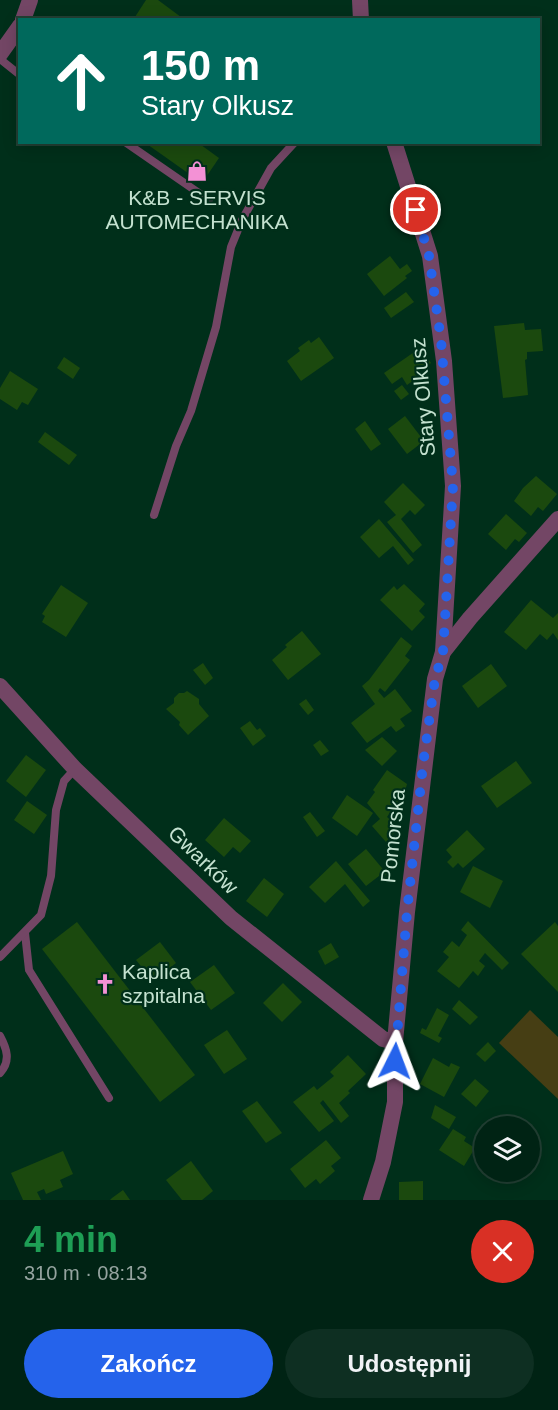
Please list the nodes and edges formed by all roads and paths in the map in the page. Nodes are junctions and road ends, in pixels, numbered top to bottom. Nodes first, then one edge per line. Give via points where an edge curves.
1 (31, 0) edge
2 (360, 0) edge
3 (24, 18) edge
4 (361, 18) edge
5 (18, 29) edge
6 (0, 54) edge
7 (0, 59) edge
8 (18, 73) edge
9 (128, 144) edge
10 (293, 144) edge
11 (395, 144) edge
12 (209, 200) dead end
13 (154, 514) dead end
14 (558, 519) edge
15 (443, 652) junction
16 (0, 686) edge
17 (75, 769) junction
18 (25, 933) junction
19 (0, 957) edge
20 (0, 1036) edge
21 (395, 1042) junction
22 (0, 1072) edge
23 (109, 1098) dead end
24 (371, 1200) edge

1 - 3 street
2 - 4 street
5 - 6 street
7 - 8 lane
9 - 12 lane
10 - 13 lane via 271,168 231,247 216,327
11 - 15 street, Stary Olkusz via 429,256 444,361 453,486
14 - 15 street, Pomorska
15 - 21 street, Pomorska via 435,679 423,765
16 - 17 street, Gwarków
17 - 18 lane via 64,781 56,810 51,876 41,915
17 - 21 street, Gwarków via 231,918 383,1039
18 - 19 lane
18 - 23 lane via 29,970
20 - 22 lane via 8,1052
21 - 24 street, Pomorska via 393,1112

